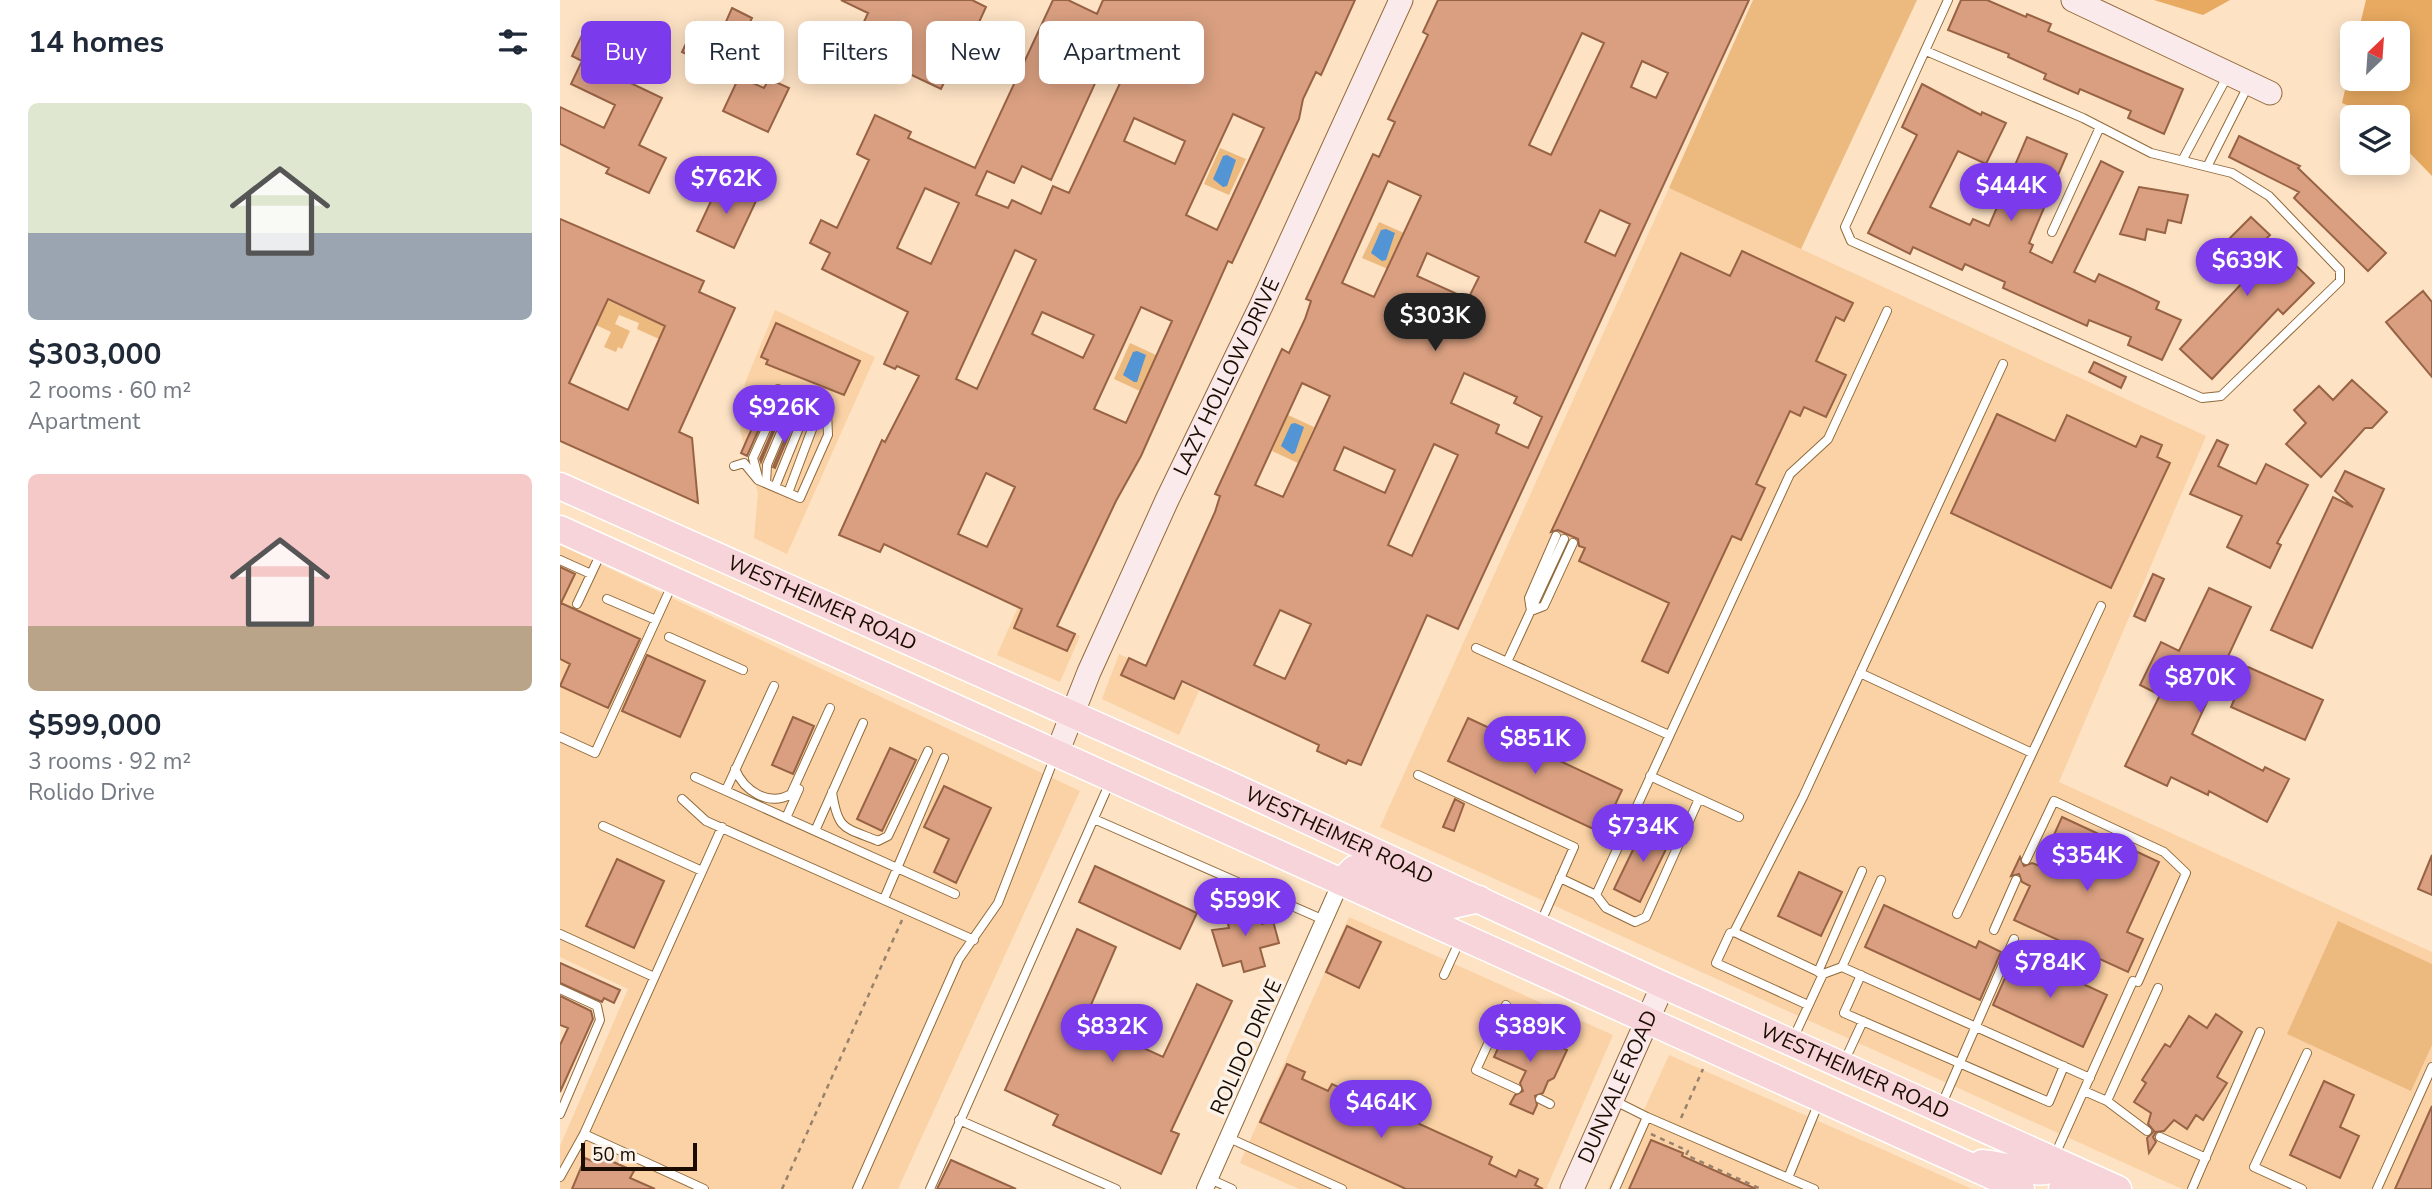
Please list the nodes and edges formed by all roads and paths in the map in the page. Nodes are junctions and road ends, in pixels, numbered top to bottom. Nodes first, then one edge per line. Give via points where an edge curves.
1 (1401, 0) edge
2 (1948, 0) edge
3 (2073, 0) edge
4 (1926, 51) junction
5 (2250, 83) junction
6 (2100, 127) junction
7 (2183, 159) junction
8 (2208, 165) junction
9 (2052, 232) dead end
10 (1887, 311) dead end
11 (2003, 364) dead end
12 (796, 397) junction
13 (809, 403) junction
14 (820, 408) junction
15 (734, 466) dead end
16 (762, 481) junction
17 (560, 485) edge
18 (775, 487) junction
19 (788, 493) junction
20 (560, 530) edge
21 (1560, 538) dead end
22 (1573, 543) dead end
23 (603, 549) junction
24 (560, 560) edge
25 (591, 574) junction
26 (673, 582) junction
27 (607, 599) dead end
28 (577, 604) dead end
29 (2101, 606) dead end
30 (1531, 611) junction
31 (656, 620) junction
32 (669, 637) dead end
33 (1476, 648) dead end
34 (1507, 662) junction
35 (743, 670) dead end
36 (1860, 673) junction
37 (774, 686) dead end
38 (1073, 714) junction
39 (863, 723) dead end
40 (1669, 735) junction
41 (560, 737) edge
42 (928, 751) dead end
43 (2032, 753) junction
44 (1056, 754) junction
45 (944, 758) dead end
46 (735, 769) junction
47 (1418, 775) dead end
48 (1650, 776) junction
49 (695, 777) dead end
50 (1111, 779) junction
51 (726, 790) junction
52 (832, 792) junction
53 (682, 799) dead end
54 (1699, 799) junction
55 (1739, 817) dead end
56 (786, 818) junction
57 (1094, 819) junction
58 (603, 826) dead end
59 (1627, 826) junction
60 (722, 827) junction
61 (815, 831) junction
62 (1684, 834) junction
63 (2026, 860) dead end
64 (896, 867) junction
65 (702, 871) junction
66 (1861, 871) dead end
67 (1560, 878) junction
68 (1881, 880) dead end
69 (2016, 880) dead end
70 (1341, 882) junction
71 (955, 894) dead end
72 (1596, 895) junction
73 (884, 899) junction
74 (1479, 899) junction
75 (906, 909) junction
76 (1957, 914) dead end
77 (1324, 920) junction
78 (1539, 927) junction
79 (1994, 930) dead end
80 (1734, 932) junction
81 (560, 934) edge
82 (1461, 937) junction
83 (2014, 939) dead end
84 (974, 940) junction
85 (1842, 967) junction
86 (1820, 973) junction
87 (1444, 975) dead end
88 (1861, 975) junction
89 (654, 977) junction
90 (1663, 985) junction
91 (2158, 988) dead end
92 (560, 989) edge
93 (1506, 1005) dead end
94 (1808, 1005) junction
95 (1863, 1021) junction
96 (1646, 1022) junction
97 (1976, 1027) junction
98 (2260, 1032) dead end
99 (1792, 1042) junction
100 (2306, 1053) dead end
101 (1960, 1064) junction
102 (1842, 1065) junction
103 (1704, 1066) dead end
104 (2064, 1066) junction
105 (2432, 1067) edge
106 (2090, 1078) junction
107 (1517, 1089) dead end
108 (2084, 1091) junction
109 (1540, 1099) dead end
110 (1612, 1100) junction
111 (1821, 1100) junction
112 (2107, 1101) junction
113 (1550, 1104) dead end
114 (1940, 1109) junction
115 (560, 1114) edge
116 (1647, 1117) junction
117 (959, 1121) junction
118 (1676, 1129) junction
119 (2147, 1131) dead end
120 (584, 1134) junction
121 (2160, 1137) dead end
122 (1229, 1138) junction
123 (2206, 1158) junction
124 (1956, 1160) junction
125 (2053, 1160) junction
126 (560, 1177) edge
127 (1788, 1178) junction
128 (1208, 1184) edge
129 (704, 1189) edge
130 (782, 1189) edge
131 (857, 1189) edge
132 (930, 1189) edge
133 (1116, 1189) edge
134 (1232, 1189) edge
135 (1342, 1189) edge
136 (1572, 1189) edge
137 (1615, 1189) edge
138 (1761, 1189) edge
139 (1814, 1189) edge
140 (2021, 1189) edge
141 (2062, 1189) edge
142 (2076, 1189) edge
143 (2118, 1189) edge
144 (2192, 1189) edge
145 (2302, 1189) edge
146 (2377, 1189) edge

1 - 38 street, LAZY HOLLOW DRIVE via 1167,500
2 - 4 lane
3 - 5 street
4 - 6 lane
4 - 8 lane via 1845,227 1852,241 2202,398 2221,396 2340,282 2340,270 2269,196 2232,173
5 - 7 lane
5 - 8 lane
6 - 7 lane via 2151,153
6 - 9 lane
7 - 8 lane
10 - 40 lane via 1828,439 1790,474
11 - 36 lane
12 - 13 lane
12 - 16 lane
12 - 16 lane via 781,390 753,458
13 - 14 lane
13 - 18 lane
14 - 19 lane
14 - 19 lane via 827,411 828,435 800,498
15 - 16 lane via 744,463
16 - 18 lane
17 - 38 main road, WESTHEIMER ROAD
18 - 19 lane
20 - 23 main road, WESTHEIMER ROAD
21 - 30 lane
22 - 30 lane via 1544,606
23 - 25 lane
23 - 26 main road, WESTHEIMER ROAD
24 - 25 lane
25 - 28 lane
26 - 31 lane
26 - 44 main road, WESTHEIMER ROAD
27 - 31 lane
29 - 43 lane
30 - 34 lane
31 - 41 lane via 596,753
32 - 35 lane
33 - 34 lane
34 - 40 lane
36 - 43 lane
36 - 80 lane
37 - 46 lane
38 - 44 street, LAZY HOLLOW DRIVE
38 - 74 main road, WESTHEIMER ROAD
39 - 52 lane
40 - 48 lane
42 - 52 lane via 888,836 878,841 841,825
43 - 76 lane
44 - 50 main road, WESTHEIMER ROAD
44 - 84 lane via 998,903
45 - 64 lane
46 - 51 lane
46 - 56 lane via 741,783 771,800 791,794 832,710
47 - 67 lane via 1574,847
48 - 54 lane
48 - 59 lane
49 - 51 lane
50 - 57 lane
50 - 70 main road, WESTHEIMER ROAD
51 - 56 lane
52 - 61 lane
53 - 60 lane via 695,813
54 - 55 lane
54 - 62 lane
56 - 61 lane
57 - 77 lane
57 - 117 lane
58 - 65 lane
59 - 62 lane via 1656,810 1678,821
59 - 72 lane
60 - 65 lane
60 - 73 lane
61 - 64 lane
62 - 72 lane via 1646,917 1635,922 1606,908
63 - 106 lane via 2054,801 2164,852 2186,873
64 - 71 lane
64 - 73 lane
65 - 89 lane
66 - 86 lane
67 - 72 lane
67 - 78 lane
68 - 85 lane
69 - 79 lane
70 - 74 main road via 1354,869 1362,868 1448,906
70 - 77 street, ROLIDO DRIVE
70 - 82 main road, WESTHEIMER ROAD
73 - 75 lane
74 - 78 main road, WESTHEIMER ROAD
75 - 84 lane
75 - 130 path
77 - 122 street, ROLIDO DRIVE
78 - 90 main road, WESTHEIMER ROAD
80 - 86 lane via 1748,944
80 - 94 lane via 1716,963 1758,977
81 - 89 lane
82 - 87 lane
82 - 96 main road, WESTHEIMER ROAD
83 - 97 lane
84 - 131 lane via 959,959
85 - 86 lane
85 - 88 lane
86 - 94 lane
88 - 95 lane via 1844,1013
88 - 97 lane
89 - 120 lane
90 - 96 street, DUNVALE ROAD
90 - 99 main road, WESTHEIMER ROAD
91 - 112 lane
92 - 115 lane via 597,1006 600,1020
93 - 107 lane via 1476,1070
94 - 99 lane
95 - 101 lane
95 - 102 lane
96 - 110 street, DUNVALE ROAD
96 - 111 main road, WESTHEIMER ROAD
97 - 101 lane
97 - 104 lane
98 - 123 lane
99 - 102 main road, WESTHEIMER ROAD
100 - 145 lane via 2254,1167
101 - 104 lane via 2049,1102
101 - 114 lane
102 - 114 main road, WESTHEIMER ROAD
103 - 118 path
104 - 106 lane
105 - 146 lane
106 - 108 lane
108 - 112 lane
108 - 125 lane
109 - 113 lane
110 - 116 lane
110 - 136 street, DUNVALE ROAD
111 - 124 main road, WESTHEIMER ROAD
111 - 127 lane
112 - 119 lane
114 - 125 main road, WESTHEIMER ROAD
116 - 118 lane
116 - 137 lane
117 - 132 lane
117 - 133 lane
118 - 127 lane
118 - 138 path via 1670,1143 1688,1151 1686,1155
120 - 126 lane
120 - 129 lane
121 - 123 lane
122 - 128 street, ROLIDO DRIVE
122 - 135 lane
123 - 144 lane
124 - 125 main road via 2036,1173 2046,1171
124 - 140 main road, WESTHEIMER ROAD
125 - 143 main road, WESTHEIMER ROAD
127 - 139 lane
128 - 134 lane
141 - 142 main road

